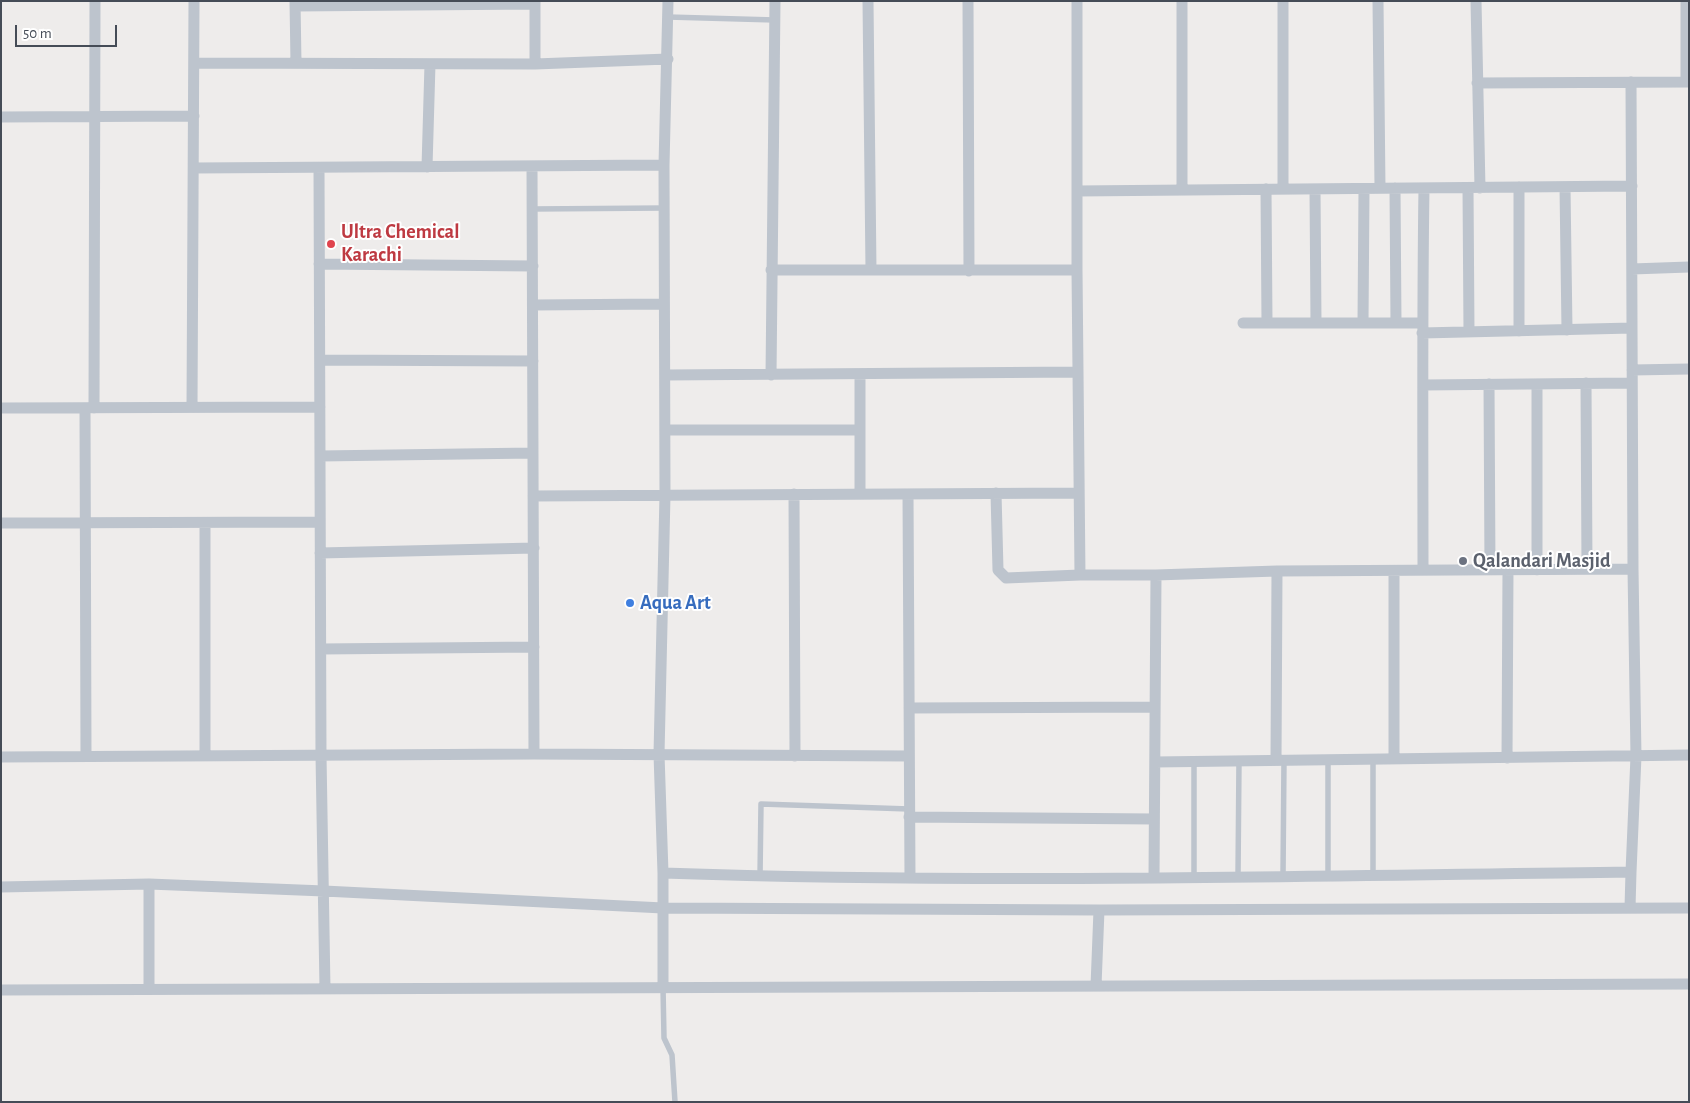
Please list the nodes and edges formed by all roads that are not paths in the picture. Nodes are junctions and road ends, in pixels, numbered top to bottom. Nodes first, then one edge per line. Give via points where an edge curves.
1 (95, 1) edge
2 (194, 1) edge
3 (668, 1) edge
4 (775, 1) edge
5 (868, 1) edge
6 (968, 1) edge
7 (1077, 1) edge
8 (1182, 1) edge
9 (1283, 1) edge
10 (1378, 1) edge
11 (1476, 1) edge
12 (1686, 1) edge
13 (295, 3) edge
14 (535, 3) edge
15 (668, 17) junction
16 (775, 20) junction
17 (668, 59) junction
18 (194, 63) junction
19 (296, 63) junction
20 (430, 64) junction
21 (535, 64) junction
22 (1631, 82) junction
23 (1687, 82) edge
24 (1477, 83) junction
25 (95, 116) junction
26 (194, 116) junction
27 (1, 117) edge
28 (664, 165) junction
29 (532, 166) junction
30 (427, 167) junction
31 (194, 168) junction
32 (319, 168) junction
33 (1632, 186) junction
34 (1519, 187) junction
35 (1565, 187) junction
36 (1364, 188) junction
37 (1380, 188) junction
38 (1395, 188) junction
39 (1424, 188) junction
40 (1474, 188) junction
41 (1266, 189) junction
42 (1283, 189) junction
43 (1315, 189) junction
44 (1182, 190) junction
45 (1077, 191) junction
46 (664, 208) junction
47 (532, 209) junction
48 (319, 264) junction
49 (533, 266) junction
50 (1689, 267) edge
51 (1632, 268) junction
52 (771, 270) junction
53 (871, 270) junction
54 (969, 270) junction
55 (1077, 270) junction
56 (533, 304) junction
57 (664, 304) junction
58 (1243, 323) dead end
59 (1267, 323) junction
60 (1316, 323) junction
61 (1363, 323) junction
62 (1396, 323) junction
63 (1422, 328) junction
64 (1632, 328) junction
65 (1567, 330) junction
66 (1519, 331) junction
67 (1469, 332) junction
68 (320, 360) junction
69 (533, 361) junction
70 (1689, 369) edge
71 (1632, 370) junction
72 (1078, 372) junction
73 (771, 374) junction
74 (860, 374) junction
75 (665, 375) junction
76 (1586, 383) junction
77 (1632, 383) junction
78 (1489, 384) junction
79 (1537, 384) junction
80 (1424, 385) junction
81 (192, 407) junction
82 (320, 407) junction
83 (1, 408) edge
84 (90, 408) junction
85 (665, 430) junction
86 (860, 430) junction
87 (533, 453) junction
88 (320, 456) junction
89 (1078, 492) junction
90 (996, 493) junction
91 (794, 494) junction
92 (860, 494) junction
93 (908, 494) junction
94 (534, 496) junction
95 (665, 496) junction
96 (320, 522) junction
97 (1, 523) edge
98 (85, 523) junction
99 (204, 523) junction
100 (534, 548) junction
101 (320, 553) junction
102 (1633, 569) junction
103 (1394, 570) junction
104 (1423, 570) junction
105 (1490, 570) junction
106 (1508, 570) junction
107 (1537, 570) junction
108 (1587, 570) junction
109 (1277, 571) junction
110 (1080, 575) junction
111 (1156, 575) junction
112 (534, 647) junction
113 (321, 650) junction
114 (1155, 707) junction
115 (909, 708) junction
116 (534, 754) junction
117 (659, 754) junction
118 (206, 755) junction
119 (321, 755) junction
120 (86, 756) junction
121 (795, 756) junction
122 (909, 756) junction
123 (1636, 756) junction
124 (1689, 756) edge
125 (1, 757) edge
126 (1508, 758) junction
127 (1374, 759) junction
128 (1394, 759) junction
129 (1280, 760) junction
130 (1328, 760) junction
131 (1194, 761) junction
132 (1239, 761) junction
133 (1155, 762) junction
134 (909, 813) junction
135 (1154, 819) junction
136 (1631, 872) junction
137 (663, 873) junction
138 (1373, 875) junction
139 (760, 876) junction
140 (1238, 876) junction
141 (1283, 876) junction
142 (1328, 876) junction
143 (1154, 877) junction
144 (1194, 877) junction
145 (910, 878) junction
146 (148, 884) junction
147 (1, 888) edge
148 (324, 891) junction
149 (662, 908) junction
150 (1630, 908) junction
151 (1689, 908) edge
152 (1098, 910) junction
153 (1689, 984) edge
154 (1096, 986) junction
155 (663, 987) junction
156 (149, 989) junction
157 (325, 989) junction
158 (1, 990) edge
159 (675, 1102) edge

1 - 25 street
2 - 18 street
3 - 15 street
4 - 16 street
5 - 53 street
6 - 54 street
7 - 45 street
8 - 44 street
9 - 42 street
10 - 37 street
11 - 24 street
12 - 23 street
13 - 14 street
13 - 19 street
14 - 21 street
15 - 16 lane
15 - 17 street
16 - 52 street
17 - 21 street
17 - 28 street
18 - 19 street
18 - 26 street
19 - 20 street
20 - 21 street
20 - 30 street
22 - 23 street
22 - 24 street
22 - 33 street
24 - 40 street
25 - 26 street
25 - 27 street
25 - 84 street
26 - 31 street
28 - 29 street
28 - 46 street
29 - 30 street
29 - 47 street
30 - 32 street
31 - 32 street
31 - 81 street
32 - 48 street
33 - 35 street
33 - 51 street
34 - 35 street
34 - 40 street
34 - 66 street
35 - 65 street
36 - 37 street
36 - 43 street
36 - 61 street
37 - 38 street
38 - 39 street
38 - 62 street
39 - 40 street
39 - 63 street
40 - 67 street
41 - 42 street
41 - 44 street
41 - 59 street
42 - 43 street
43 - 60 street
44 - 45 street
45 - 55 street
46 - 47 lane
46 - 57 street
47 - 49 street
48 - 49 street
48 - 68 street
49 - 56 street
50 - 51 street
51 - 64 street
52 - 53 street
52 - 73 street
53 - 54 street
54 - 55 street
55 - 72 street
56 - 57 street
56 - 69 street
57 - 75 street
58 - 59 street
59 - 60 street
60 - 61 street
61 - 62 street
62 - 63 street
63 - 67 street
63 - 80 street
64 - 65 street
64 - 71 street
65 - 66 street
66 - 67 street
68 - 69 street
68 - 82 street
69 - 87 street
70 - 71 street
71 - 77 street
72 - 74 street
72 - 89 street
73 - 74 street
73 - 75 street
74 - 86 street
75 - 85 street
76 - 77 street
76 - 79 street
76 - 108 street
77 - 102 street
78 - 79 street
78 - 80 street
78 - 105 street
79 - 107 street
80 - 104 street
81 - 82 street
81 - 84 street
82 - 88 street
83 - 84 street
84 - 98 street
85 - 86 street
85 - 95 street
86 - 92 street
87 - 88 street
87 - 94 street
88 - 96 street
89 - 90 street
89 - 110 street
90 - 93 street
90 - 110 street via 998,570 1001,575 1006,578
91 - 92 street
91 - 95 street
91 - 121 street
92 - 93 street
93 - 115 street
94 - 95 street
94 - 100 street
95 - 117 street
96 - 99 street
96 - 101 street
97 - 98 street
98 - 99 street
98 - 120 street
99 - 118 street
100 - 101 street
100 - 112 street
101 - 113 street
102 - 108 street
102 - 123 street
103 - 104 street
103 - 109 street
103 - 128 street
104 - 105 street
105 - 106 street
106 - 107 street
106 - 126 street
107 - 108 street
109 - 111 street
109 - 129 street
110 - 111 street
111 - 114 street
112 - 113 street
112 - 116 street
113 - 119 street
114 - 115 street
114 - 133 street
115 - 122 street
116 - 117 street
116 - 119 street
117 - 121 street
117 - 137 street
118 - 119 street
118 - 120 street
119 - 148 street
120 - 125 street
121 - 122 street
122 - 134 street
123 - 124 street
123 - 126 street
123 - 136 street
126 - 128 street
127 - 128 street
127 - 130 street
127 - 138 lane
129 - 130 street
129 - 132 street
129 - 141 lane
130 - 142 lane
131 - 132 street
131 - 133 street
131 - 144 lane
132 - 140 lane
133 - 135 street
134 - 135 street
134 - 139 lane via 761,804
134 - 145 street
135 - 143 street
136 - 138 street
136 - 150 street
137 - 139 street
137 - 149 street
138 - 142 street
139 - 145 street
140 - 141 street
140 - 144 street
141 - 142 street
143 - 144 street
143 - 145 street
146 - 147 street
146 - 148 street
146 - 156 street
148 - 149 street
148 - 157 street
149 - 152 street
149 - 155 street
150 - 151 street
150 - 152 street
152 - 154 street
153 - 154 street
154 - 155 street
155 - 157 street
155 - 159 lane via 664,1038 672,1055
156 - 157 street
156 - 158 street

